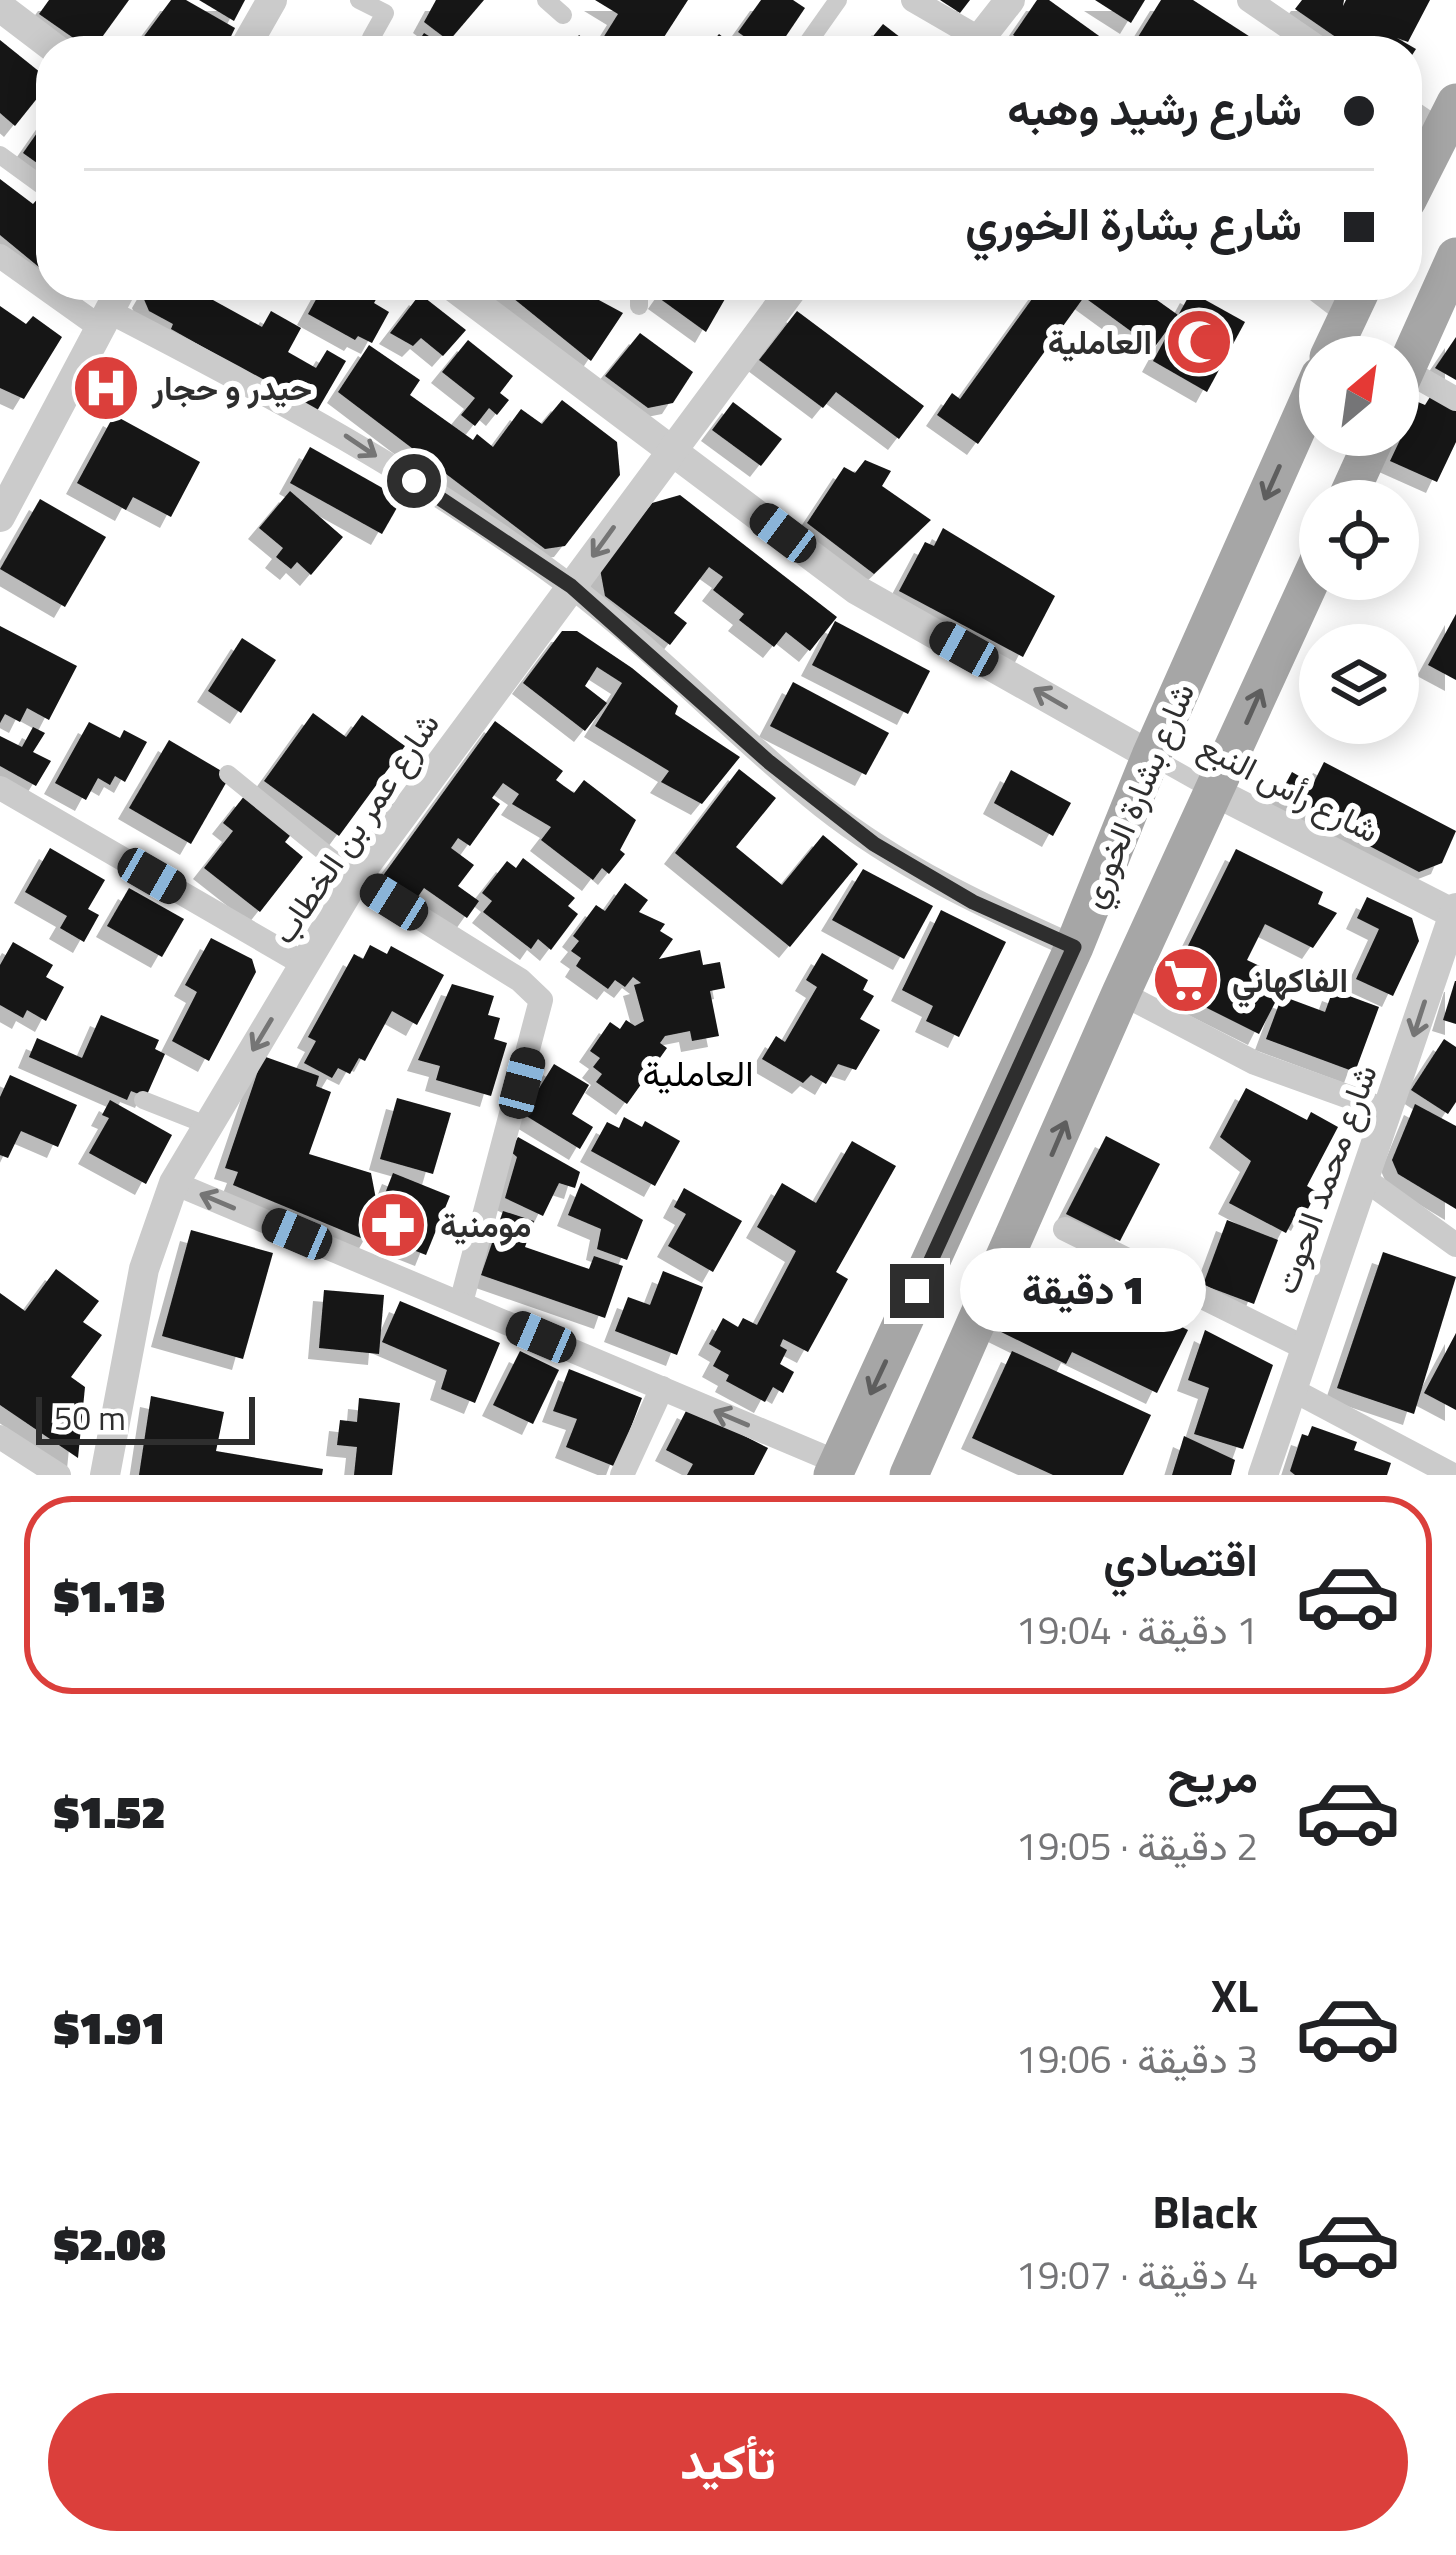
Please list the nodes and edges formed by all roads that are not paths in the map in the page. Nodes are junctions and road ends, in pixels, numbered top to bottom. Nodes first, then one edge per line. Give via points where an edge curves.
1 (272, 0) edge
2 (359, 0) edge
3 (546, 0) edge
4 (838, 0) edge
5 (913, 0) edge
6 (1010, 0) edge
7 (1249, 0) edge
8 (15, 9) edge
9 (563, 15) dead end
10 (43, 36) edge
11 (252, 36) edge
12 (372, 36) edge
13 (813, 36) edge
14 (969, 36) edge
15 (990, 36) edge
16 (1301, 36) edge
17 (1449, 118) edge
18 (0, 155) edge
19 (1422, 171) edge
20 (36, 181) edge
21 (0, 256) edge
22 (1456, 256) edge
23 (36, 273) edge
24 (471, 300) edge
25 (639, 300) edge
26 (784, 300) edge
27 (1355, 300) edge
28 (639, 306) dead end
29 (111, 308) edge
30 (1339, 336) edge
31 (1419, 340) edge
32 (1419, 385) edge
33 (1456, 399) edge
34 (1299, 423) edge
35 (671, 448) junction
36 (2, 508) edge
37 (571, 586) junction
38 (1302, 600) edge
39 (1151, 756) junction
40 (228, 774) dead end
41 (0, 788) edge
42 (1215, 792) junction
43 (356, 878) junction
44 (1455, 912) edge
45 (1074, 947) junction
46 (304, 964) junction
47 (1120, 993) junction
48 (143, 1100) dead end
49 (1388, 1111) junction
50 (209, 1126) junction
51 (1364, 1178) junction
52 (174, 1183) junction
53 (1028, 1211) junction
54 (1065, 1229) joint
55 (1456, 1245) edge
56 (461, 1303) junction
57 (1303, 1347) junction
58 (662, 1388) junction
59 (1291, 1389) junction
60 (0, 1437) edge
61 (836, 1469) edge
62 (911, 1474) edge
63 (59, 1475) edge
64 (105, 1475) edge
65 (622, 1475) edge
66 (1263, 1475) edge
67 (1453, 1475) edge

1 - 11 street
2 - 12 street via 385,13
3 - 9 street
4 - 13 street
5 - 14 street
6 - 15 street
7 - 16 street
8 - 10 street
17 - 19 main road
18 - 20 street
21 - 23 street
22 - 31 main road
24 - 35 street, شارع رأس النبع
25 - 28 street
26 - 35 street, شارع عمر بن الخطاب
27 - 30 main road
29 - 36 street
29 -> 37 street via 335,428
32 - 33 street
34 -> 39 main road, شارع بشارة الخوري
35 -> 37 street, شارع عمر بن الخطاب
39 -> 35 street, شارع رأس النبع via 857,590
37 - 43 street, شارع عمر بن الخطاب
37 - 45 street via 874,844 973,902
42 -> 38 main road, شارع بشارة الخوري
39 - 42 street, شارع رأس النبع
39 - 45 main road, شارع بشارة الخوري
40 - 43 street
41 - 46 street
42 - 44 street, شارع رأس النبع
42 - 47 main road, شارع بشارة الخوري
43 - 46 street, شارع عمر بن الخطاب
43 - 56 street via 541,1000
44 -> 49 street, شارع محمد الحوت
45 -> 61 main road, شارع بشارة الخوري
46 -> 50 street, شارع عمر بن الخطاب
47 - 49 street via 1255,1063
53 -> 47 main road, شارع بشارة الخوري
48 - 50 street
49 - 51 street, شارع محمد الحوت
50 - 52 street, شارع عمر بن الخطاب
51 - 55 street
51 - 57 street, شارع محمد الحوت
56 -> 52 street
52 - 64 street, شارع عمر بن الخطاب via 144,1269
53 - 54 street
53 - 62 main road, شارع بشارة الخوري
54 - 57 street
56 - 58 street
57 - 59 street, شارع محمد الحوت
61 -> 58 street
58 - 65 street
59 - 66 street, شارع محمد الحوت
59 - 67 street
60 - 63 street

